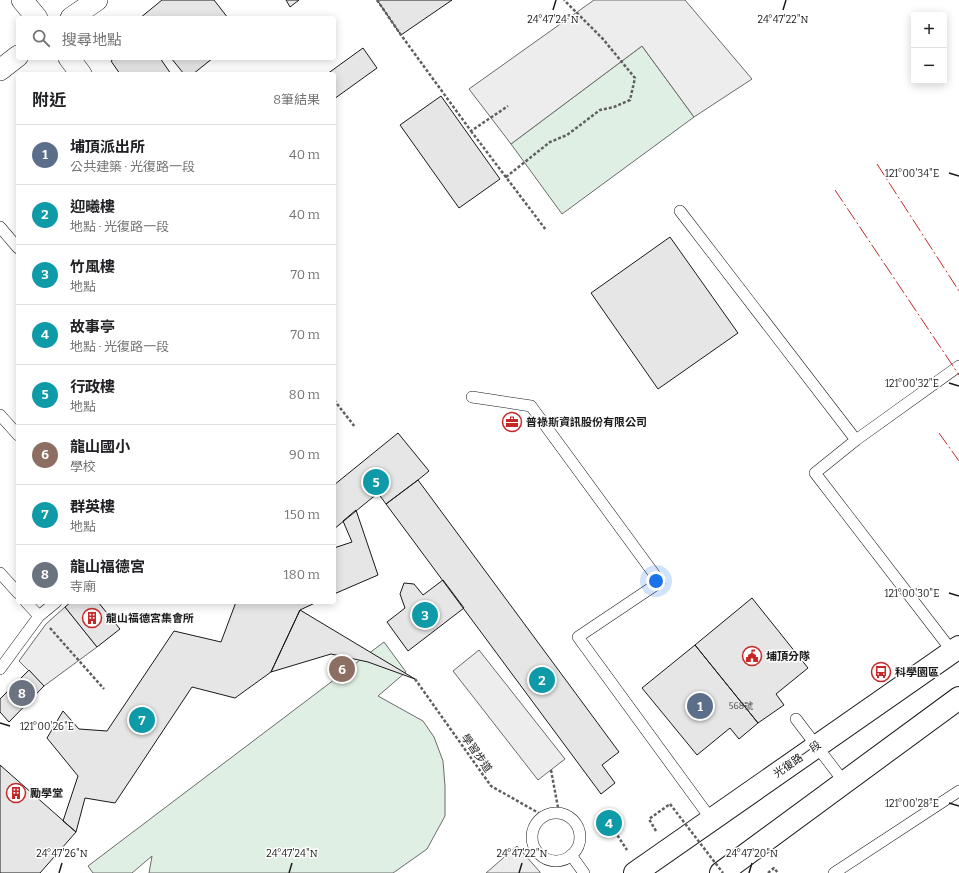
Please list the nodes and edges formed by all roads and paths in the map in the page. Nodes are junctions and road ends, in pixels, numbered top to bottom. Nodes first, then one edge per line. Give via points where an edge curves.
1 (22, 0) edge
2 (97, 0) edge
3 (377, 0) edge
4 (564, 0) edge
5 (35, 16) edge
6 (74, 16) edge
7 (16, 58) edge
8 (70, 60) edge
9 (0, 70) edge
10 (80, 72) edge
11 (508, 106) dead end
12 (471, 131) junction
13 (506, 177) junction
14 (680, 211) dead end
15 (0, 227) edge
16 (546, 230) dead end
17 (16, 246) edge
18 (959, 366) edge
19 (472, 397) dead end
20 (336, 403) edge
21 (0, 416) edge
22 (355, 427) dead end
23 (16, 433) edge
24 (856, 440) junction
25 (0, 572) edge
26 (16, 591) edge
27 (28, 604) edge
28 (54, 604) edge
29 (39, 616) junction
30 (956, 649) edge
31 (0, 669) edge
32 (415, 679) dead end
33 (104, 689) dead end
34 (959, 698) edge
35 (796, 719) dead end
36 (816, 746) junction
37 (551, 770) dead end
38 (844, 782) junction
39 (959, 791) edge
40 (559, 813) junction
41 (544, 816) junction
42 (711, 819) junction
43 (612, 827) dead end
44 (657, 832) dead end
45 (628, 851) dead end
46 (571, 855) junction
47 (584, 873) edge
48 (635, 873) edge
49 (722, 873) edge
50 (768, 873) edge
51 (778, 873) edge
52 (834, 873) edge

1 - 5 street
2 - 6 street
3 - 12 path
4 - 13 path via 603,39 635,78 630,100 614,108 600,110 567,135 550,142
7 - 9 street
8 - 10 street
11 - 12 path
12 - 13 path
13 - 16 path
14 - 24 lane
15 - 17 lane
18 - 24 lane
19 - 42 lane via 530,406 660,582 578,636
20 - 22 path
21 - 23 lane
24 - 30 lane via 815,473
25 - 26 lane
27 - 29 lane
28 - 29 lane
29 - 31 lane
29 - 33 path
30 - 36 main road, 光復路一段
32 - 41 path, 學習步道 via 491,786
34 - 38 main road
35 - 36 lane
36 - 38 lane
36 - 42 main road, 光復路一段
37 - 40 path
38 - 49 main road
39 - 52 lane
40 - 41 lane
40 - 46 lane via 573,820 577,826 579,842
41 - 46 lane via 537,821 531,836 536,851 541,857 557,861
42 - 48 main road, 光復路一段
43 - 45 path
44 - 49 path, bridge via 649,819 670,804
46 - 47 lane
50 - 51 path via 774,868

